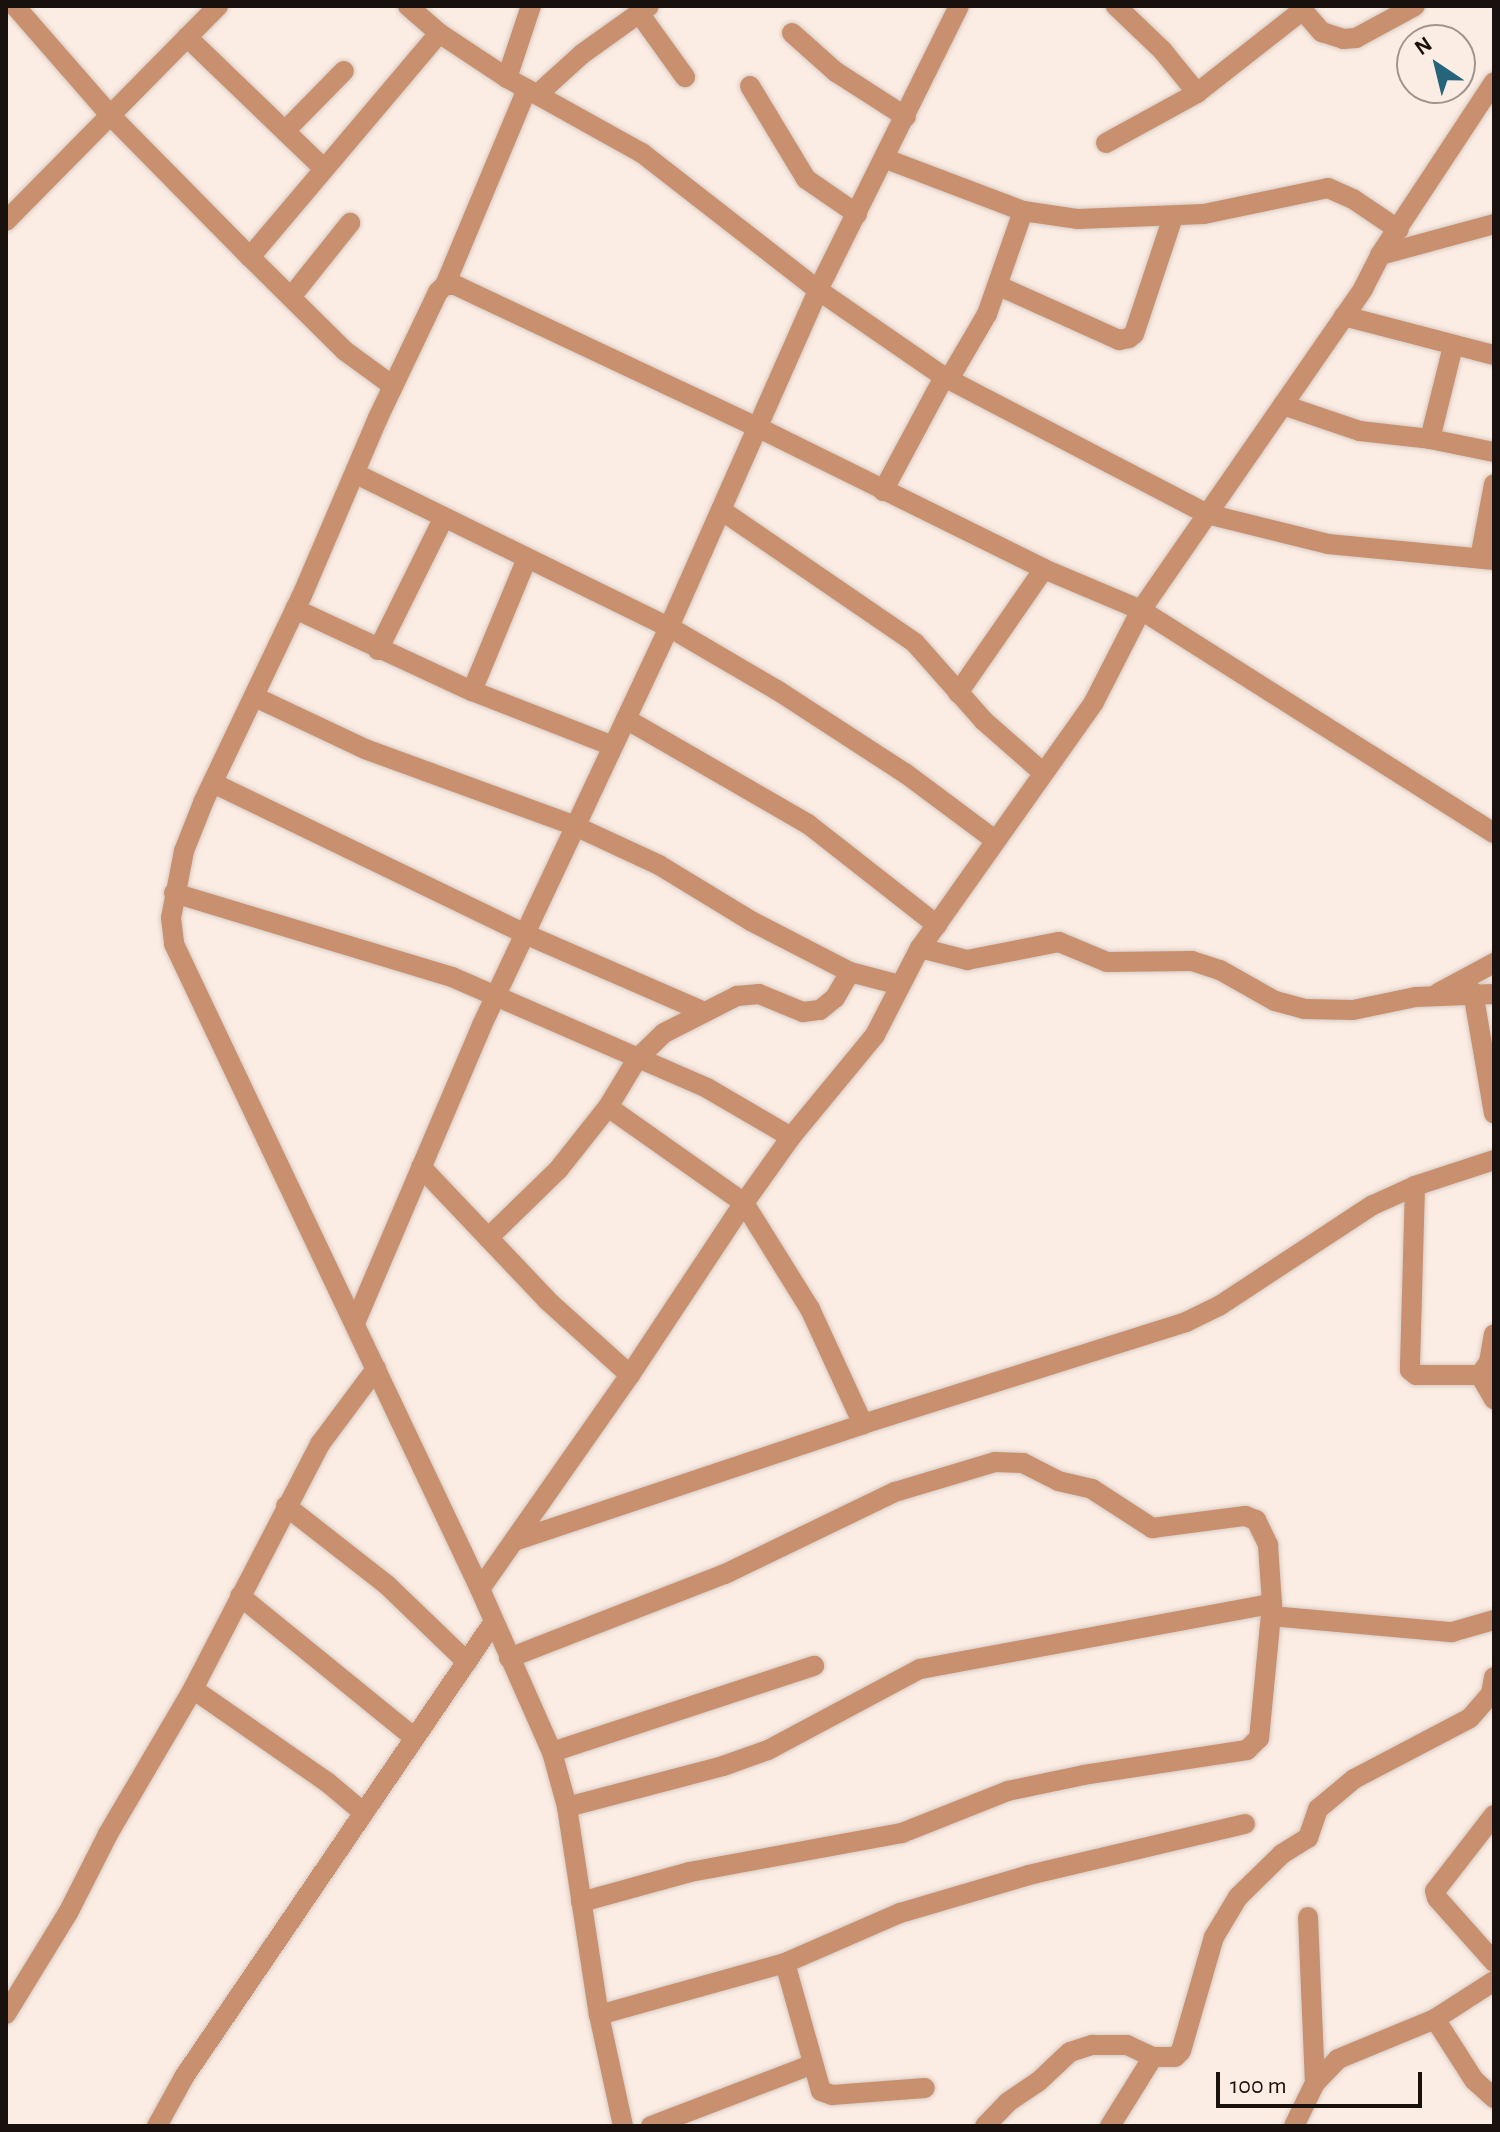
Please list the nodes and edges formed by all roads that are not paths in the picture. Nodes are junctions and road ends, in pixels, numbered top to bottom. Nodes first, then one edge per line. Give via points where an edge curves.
1 (15, 6) edge
2 (218, 6) edge
3 (408, 6) edge
4 (531, 6) edge
5 (959, 6) edge
6 (1415, 6) edge
7 (1301, 8) edge
8 (644, 9) edge
9 (1130, 10) edge
10 (439, 33) junction
11 (792, 33) dead end
12 (187, 37) junction
13 (344, 71) dead end
14 (685, 77) dead end
15 (507, 78) junction
16 (1494, 82) edge
17 (750, 86) dead end
18 (532, 91) junction
19 (1197, 93) junction
20 (110, 115) junction
21 (906, 117) junction
22 (285, 131) junction
23 (1106, 143) dead end
24 (886, 159) junction
25 (323, 168) junction
26 (1023, 211) junction
27 (857, 214) junction
28 (1173, 217) junction
29 (6, 221) edge
30 (350, 223) dead end
31 (1494, 224) edge
32 (1399, 230) junction
33 (1380, 255) junction
34 (250, 257) junction
35 (445, 285) junction
36 (999, 286) junction
37 (818, 290) junction
38 (291, 297) junction
39 (1344, 316) junction
40 (1453, 346) junction
41 (1494, 355) edge
42 (946, 378) junction
43 (393, 386) junction
44 (1283, 405) junction
45 (757, 427) junction
46 (1430, 439) junction
47 (1494, 452) edge
48 (356, 474) junction
49 (1494, 484) edge
50 (883, 491) junction
51 (721, 510) junction
52 (1207, 514) junction
53 (444, 517) junction
54 (527, 558) junction
55 (1487, 559) edge
56 (1044, 569) junction
57 (295, 609) junction
58 (1141, 610) junction
59 (669, 627) junction
60 (378, 650) junction
61 (472, 691) junction
62 (958, 693) junction
63 (255, 697) junction
64 (626, 719) junction
65 (613, 746) junction
66 (1042, 772) junction
67 (213, 783) junction
68 (575, 826) junction
69 (1491, 826) edge
70 (995, 840) junction
71 (174, 893) junction
72 (937, 925) junction
73 (525, 934) junction
74 (920, 948) junction
75 (1494, 963) edge
76 (850, 972) junction
77 (900, 985) junction
78 (1473, 992) junction
79 (1494, 994) edge
80 (1435, 995) junction
81 (495, 997) junction
82 (702, 1011) junction
83 (637, 1059) junction
84 (608, 1107) junction
85 (1494, 1113) edge
86 (791, 1137) junction
87 (1494, 1160) edge
88 (421, 1167) junction
89 (1415, 1186) junction
90 (744, 1203) junction
91 (488, 1238) junction
92 (355, 1323) junction
93 (1494, 1334) edge
94 (376, 1369) junction
95 (630, 1375) junction
96 (1480, 1375) junction
97 (1494, 1399) edge
98 (863, 1424) junction
99 (286, 1506) junction
100 (514, 1541) junction
101 (480, 1589) junction
102 (240, 1596) junction
103 (1272, 1610) junction
104 (1494, 1620) edge
105 (493, 1623) junction
106 (509, 1658) junction
107 (467, 1662) junction
108 (814, 1666) dead end
109 (1494, 1677) edge
110 (193, 1689) junction
111 (415, 1738) junction
112 (552, 1752) junction
113 (567, 1807) junction
114 (364, 1813) junction
115 (1494, 1815) edge
116 (1245, 1824) dead end
117 (581, 1902) junction
118 (1308, 1917) dead end
119 (1494, 1962) edge
120 (785, 1963) junction
121 (1494, 1981) edge
122 (6, 2014) edge
123 (599, 2015) junction
124 (1435, 2019) junction
125 (1153, 2057) junction
126 (811, 2065) junction
127 (1315, 2083) junction
128 (925, 2088) dead end
129 (1494, 2098) edge
130 (157, 2126) edge
131 (623, 2126) edge
132 (651, 2126) edge
133 (985, 2126) edge
134 (1110, 2126) edge
135 (1294, 2126) edge

1 - 20 street
2 - 12 street
3 - 10 street
4 - 15 street
5 - 21 street
6 - 7 street via 1356,38 1343,39 1322,32
7 - 19 street
8 - 14 street
8 - 18 street
9 - 19 street
10 - 15 street
10 - 25 street
11 - 21 street via 836,72
12 - 20 street
12 - 22 street
13 - 22 street
15 - 18 street
16 - 32 street
17 - 27 street via 806,179
18 - 35 street
18 - 37 street via 642,153
19 - 23 street
20 - 29 street
20 - 34 street
21 - 24 street
22 - 25 street
24 - 26 street
24 - 27 street
25 - 34 street
26 - 28 street via 1113,220
26 - 36 street
27 - 37 street
28 - 32 street via 1328,188
28 - 36 street via 1129,338 1119,340
30 - 38 street
31 - 33 street
32 - 33 street
33 - 39 street
34 - 38 street
35 - 43 street
35 - 45 street
36 - 42 street
37 - 42 street
37 - 45 street
38 - 43 street via 345,351
39 - 40 street
39 - 44 street
40 - 41 street
40 - 46 street
42 - 50 street
42 - 52 street
43 - 48 street
44 - 46 street via 1360,431
44 - 52 street
45 - 50 street
45 - 51 street
46 - 47 street
48 - 53 street
48 - 57 street
49 - 55 street
50 - 56 street
51 - 59 street
51 - 62 street via 902,632
52 - 55 street via 1328,544
52 - 58 street
53 - 54 street
53 - 60 street
54 - 59 street
54 - 61 street
56 - 58 street
56 - 62 street
57 - 60 street
57 - 63 street
58 - 66 street via 1094,702
58 - 69 street
59 - 64 street
59 - 70 street via 905,773
60 - 61 street
61 - 65 street
62 - 66 street
63 - 67 street
63 - 68 street via 365,749
64 - 65 street
64 - 72 street via 808,824
65 - 68 street
66 - 70 street
67 - 71 street via 184,851
67 - 73 street
68 - 73 street
68 - 76 street via 659,865
70 - 72 street
71 - 81 street via 388,955
71 - 92 street via 174,944
72 - 74 street
73 - 81 street
73 - 82 street
74 - 77 street
74 - 80 street via 967,960 1059,942 1107,962 1192,961 1220,970 1275,1001 1304,1009 1353,1010
75 - 80 street
76 - 77 street
76 - 82 street via 835,998 820,1010 803,1012 759,994 737,996
77 - 86 street via 875,1035
78 - 79 street
78 - 80 street
78 - 85 street
81 - 83 street
81 - 88 street
82 - 83 street via 664,1033
83 - 84 street
83 - 86 street via 707,1088
84 - 90 street
84 - 91 street via 545,1185
86 - 90 street
87 - 89 street
88 - 91 street
88 - 92 street
89 - 96 street via 1410,1370 1416,1375
89 - 98 street via 1366,1209 1205,1314
90 - 95 street
90 - 98 street via 810,1309
91 - 95 street
92 - 94 street
93 - 96 street via 1489,1362
94 - 99 street via 320,1444
94 - 101 street
95 - 100 street
96 - 97 street
98 - 100 street
99 - 102 street
99 - 107 street via 387,1585
100 - 101 street
101 - 105 street
102 - 110 street
102 - 111 street
103 - 104 street via 1452,1632
103 - 106 street via 1268,1545 1256,1520 1245,1516 1152,1528 1092,1489 1058,1481 1023,1463 995,1462 895,1492 725,1574
103 - 113 street via 920,1669 768,1750
103 - 117 street via 1259,1738 1247,1750 1008,1791 902,1833 690,1872
105 - 106 street
105 - 107 street
106 - 112 street
107 - 111 street
108 - 112 street
109 - 125 street via 1491,1694 1470,1718 1354,1779 1318,1809 1308,1838 1245,1889 1214,1937 1181,2051 1175,2057
110 - 114 street
110 - 122 street
111 - 114 street
112 - 113 street
113 - 117 street
114 - 130 street via 184,2077
115 - 119 street via 1435,1891
116 - 120 street via 1068,1864 900,1913
117 - 123 street
118 - 127 street
120 - 123 street
120 - 126 street
121 - 124 street
123 - 131 street
124 - 127 street via 1338,2059
124 - 129 street via 1474,2080
125 - 133 street via 1127,2045 1092,2045 1070,2052
125 - 134 street
126 - 128 street via 821,2091 832,2095
126 - 132 street
127 - 135 street

